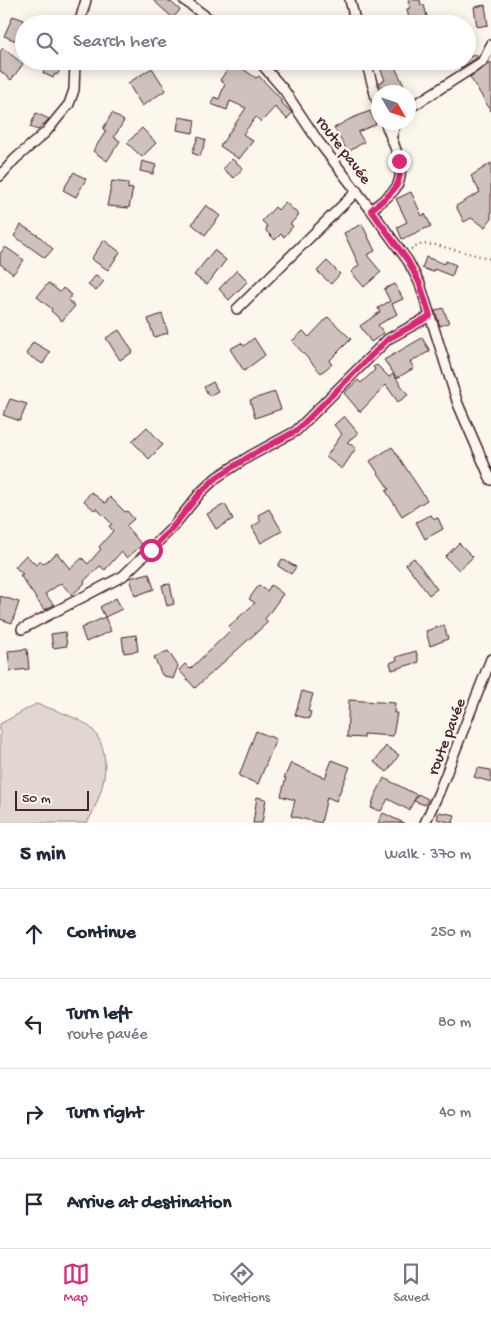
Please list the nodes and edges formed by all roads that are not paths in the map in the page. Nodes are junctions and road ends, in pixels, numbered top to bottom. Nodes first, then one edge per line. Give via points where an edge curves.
1 (86, 0) edge
2 (184, 0) edge
3 (350, 0) edge
4 (82, 15) edge
5 (204, 15) edge
6 (354, 15) edge
7 (491, 45) edge
8 (476, 66) edge
9 (75, 70) edge
10 (267, 70) edge
11 (368, 70) edge
12 (469, 70) edge
13 (373, 85) edge
14 (416, 104) edge
15 (388, 130) edge
16 (394, 130) edge
17 (391, 139) junction
18 (0, 176) edge
19 (357, 191) junction
20 (371, 210) junction
21 (237, 309) dead end
22 (430, 316) junction
23 (490, 476) edge
24 (22, 629) dead end
25 (491, 659) edge
26 (425, 823) edge

1 - 4 street
2 - 5 street
3 - 6 street
7 - 8 street via 482,62
9 - 18 street via 74,90 69,104 46,132
10 - 19 street, route pavée
11 - 13 street
12 - 14 street
15 - 17 street
16 - 17 street
17 - 20 street via 399,161 400,179 394,190
19 - 20 street, route pavée
19 - 21 street
20 - 22 street, route pavée via 402,252 420,284
22 - 23 street, route pavée via 458,404
22 - 24 street via 388,339 296,431 217,477 123,576
25 - 26 street, route pavée

